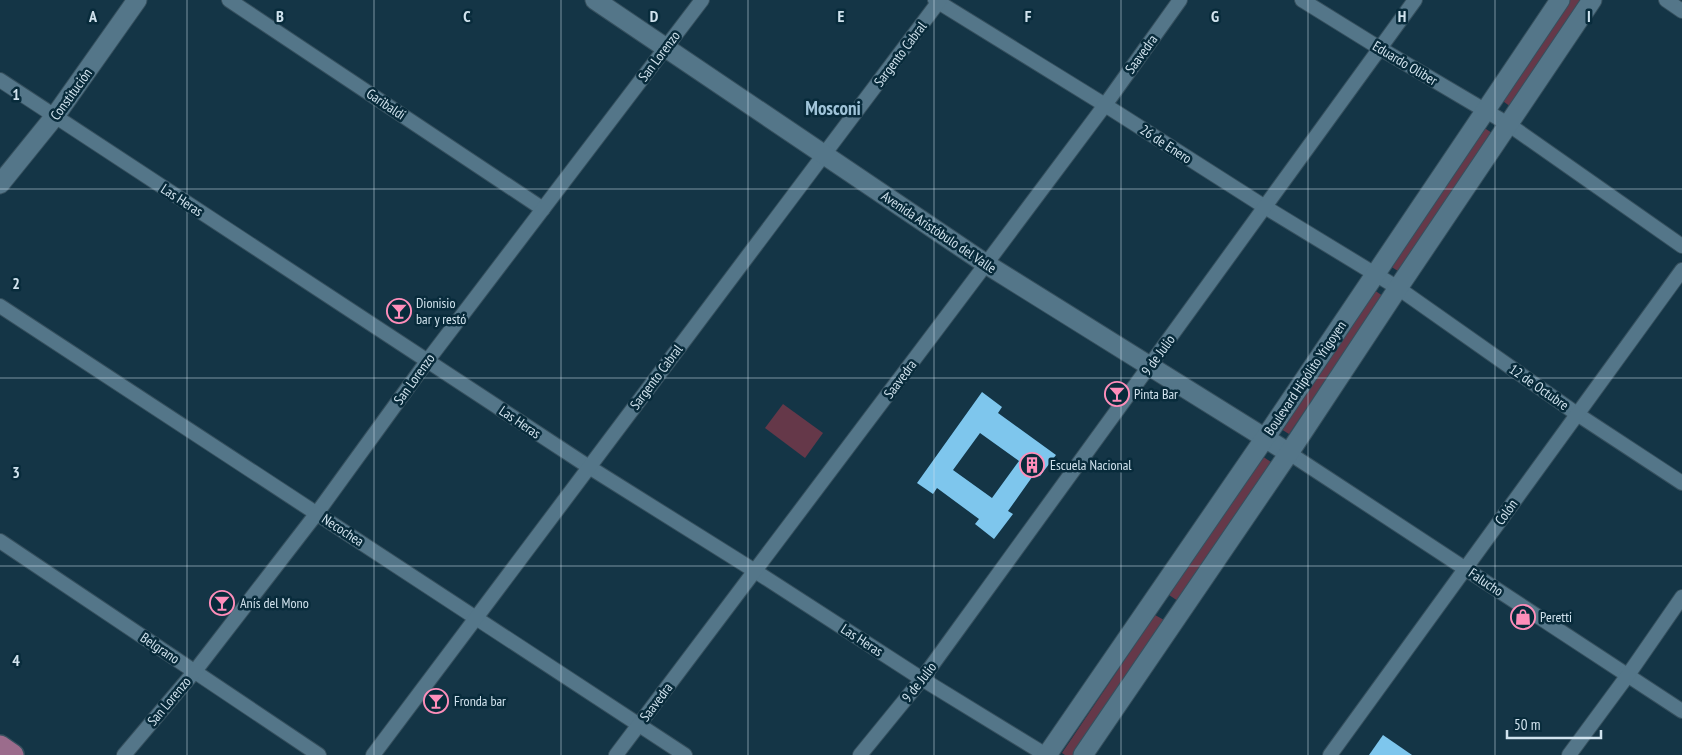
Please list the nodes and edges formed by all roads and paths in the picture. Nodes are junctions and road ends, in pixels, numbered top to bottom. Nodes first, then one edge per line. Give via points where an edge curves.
1 (137, 0) edge
2 (229, 0) edge
3 (595, 0) edge
4 (702, 0) edge
5 (1180, 0) edge
6 (1302, 0) edge
7 (1415, 0) edge
8 (1560, 0) edge
9 (1592, 0) edge
10 (1666, 0) edge
11 (938, 1) edge
12 (1682, 11) edge
13 (666, 47) junction
14 (1381, 48) junction
15 (0, 80) edge
16 (1104, 105) junction
17 (1485, 111) junction
18 (55, 116) junction
19 (1508, 124) junction
20 (824, 155) junction
21 (0, 184) edge
22 (1265, 207) junction
23 (543, 209) junction
24 (1682, 246) edge
25 (986, 264) junction
26 (1682, 270) edge
27 (1374, 274) junction
28 (1398, 288) junction
29 (0, 306) edge
30 (428, 360) junction
31 (1149, 367) junction
32 (1577, 414) junction
33 (1265, 438) junction
34 (1289, 454) junction
35 (589, 467) junction
36 (1682, 483) edge
37 (316, 512) junction
38 (0, 541) edge
39 (1466, 568) junction
40 (755, 571) junction
41 (1682, 597) edge
42 (1154, 599) junction
43 (1179, 615) junction
44 (476, 618) junction
45 (194, 671) junction
46 (1628, 676) junction
47 (922, 679) junction
48 (1682, 711) edge
49 (639, 726) junction
50 (0, 746) edge
51 (13, 755) edge
52 (124, 755) edge
53 (319, 755) edge
54 (373, 755) edge
55 (616, 755) edge
56 (685, 755) edge
57 (860, 755) edge
58 (1047, 755) edge
59 (1083, 755) edge
60 (1330, 755) edge
61 (1569, 755) edge

1 - 18 main road, Constitución
2 - 23 street, Garibaldi
3 - 13 main road, Avenida Aristóbulo del Valle
4 - 13 street, San Lorenzo
5 - 16 street, Saavedra
6 - 14 street, Eduardo Oliber
7 - 14 street, 9 de Julio
8 - 17 main road, Boulevard Hipólito Yrigoyen
9 - 19 main road, Boulevard Hipólito Yrigoyen
10 - 12 street
11 - 16 street, 26 de Enero
11 - 20 street, Sargento Cabral
13 - 20 main road, Avenida Aristóbulo del Valle
13 - 23 street, San Lorenzo
14 - 17 street, Eduardo Oliber
14 - 22 street, 9 de Julio
15 - 18 street, Las Heras
16 - 22 street, 26 de Enero
16 - 25 street, Saavedra
17 - 19 street, Eduardo Oliber
17 - 27 main road, Boulevard Hipólito Yrigoyen
18 - 21 main road, Constitución
18 - 30 street, Las Heras
19 - 24 street, Eduardo Oliber
19 - 28 main road, Boulevard Hipólito Yrigoyen
20 - 25 main road, Avenida Aristóbulo del Valle
20 - 35 street, Sargento Cabral
22 - 27 street, 26 de Enero
22 - 31 street, 9 de Julio
23 - 30 street, San Lorenzo
25 - 31 main road, Avenida Aristóbulo del Valle
25 - 40 street, Saavedra
26 - 32 street, Colón
27 - 28 street, 26 de Enero
27 - 33 main road, Boulevard Hipólito Yrigoyen
28 - 32 street, 12 de Octubre
28 - 34 main road, Boulevard Hipólito Yrigoyen
29 - 37 street, Necochea
30 - 35 street, Las Heras
30 - 37 street, San Lorenzo
31 - 33 main road, Avenida Aristóbulo del Valle
31 - 47 street, 9 de Julio
32 - 36 street, 12 de Octubre
32 - 39 street, Colón
33 - 34 main road, Avenida Aristóbulo del Valle
33 - 42 main road, Boulevard Hipólito Yrigoyen
34 - 39 street, Falucho
34 - 43 main road, Boulevard Hipólito Yrigoyen
35 - 40 street, Las Heras
35 - 44 street, Sargento Cabral
37 - 44 street, Necochea
37 - 45 street, San Lorenzo
38 - 45 street, Belgrano
39 - 46 street, Falucho
39 - 60 street, Colón
40 - 47 street, Las Heras
40 - 49 street, Saavedra
41 - 46 street
42 - 43 main road
42 - 58 main road, Boulevard Hipólito Yrigoyen
43 - 59 main road, Boulevard Hipólito Yrigoyen
44 - 49 street, Necochea
44 - 54 street, Sargento Cabral
45 - 52 street, San Lorenzo
45 - 53 street, Belgrano
46 - 48 street, Falucho
46 - 61 street
47 - 57 street, 9 de Julio
47 - 58 street, Las Heras
49 - 55 street, Saavedra
49 - 56 street, Necochea
50 - 51 main road

